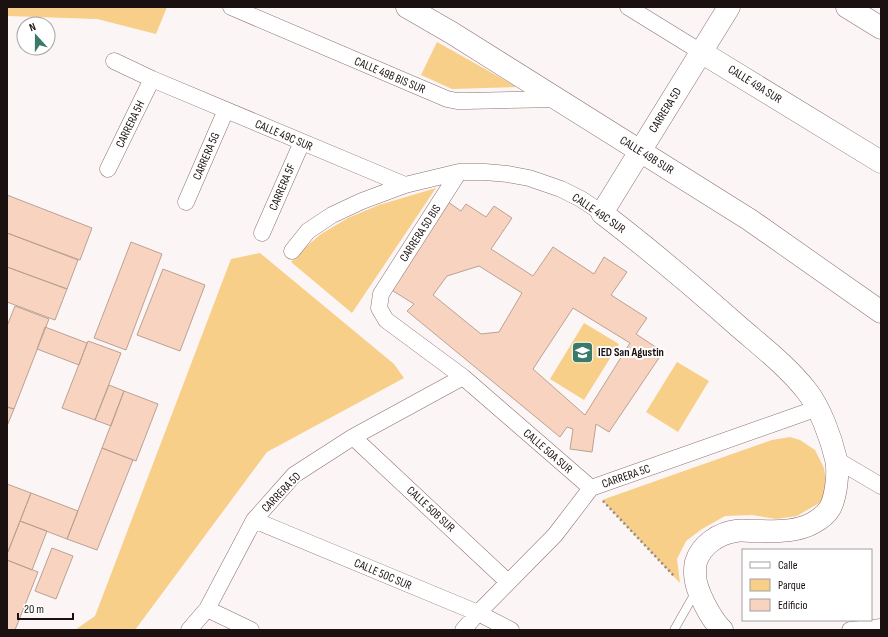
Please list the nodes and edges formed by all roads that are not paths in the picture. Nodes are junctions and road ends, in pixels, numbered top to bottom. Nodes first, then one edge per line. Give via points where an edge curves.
1 (231, 7) edge
2 (407, 7) edge
3 (628, 7) edge
4 (729, 7) edge
5 (847, 7) edge
6 (881, 28) edge
7 (701, 52) junction
8 (114, 61) dead end
9 (152, 79) junction
10 (558, 99) junction
11 (226, 110) junction
12 (302, 142) junction
13 (641, 151) junction
14 (881, 162) edge
15 (108, 169) dead end
16 (459, 172) junction
17 (405, 185) junction
18 (186, 202) dead end
19 (602, 213) junction
20 (262, 233) dead end
21 (292, 251) dead end
22 (381, 294) joint
23 (881, 312) edge
24 (463, 377) junction
25 (818, 408) junction
26 (354, 437) junction
27 (837, 460) junction
28 (881, 486) edge
29 (591, 488) junction
30 (254, 520) junction
31 (508, 582) junction
32 (695, 592) junction
33 (207, 609) junction
34 (478, 613) junction
35 (717, 624) edge
36 (881, 626) edge
37 (189, 630) edge
38 (250, 630) edge
39 (463, 630) edge
40 (511, 630) edge
41 (674, 630) edge
42 (850, 630) edge

1 - 10 street, CALLE 49B BIS SUR via 447,99
2 - 10 street, CALLE 49B SUR
3 - 7 street, CALLE 49A SUR
4 - 7 street, CARRERA 5D
5 - 6 street
7 - 13 street, CARRERA 5D
7 - 14 street, CALLE 49A SUR
8 - 9 street, CALLE 49C SUR
9 - 11 street, CALLE 49C SUR
9 - 15 street, CARRERA 5H
10 - 13 street, CALLE 49B SUR
11 - 12 street, CALLE 49C SUR
11 - 18 street, CARRERA 5G
12 - 17 street, CALLE 49C SUR
12 - 20 street, CARRERA 5F
13 - 19 street, CARRERA 5D
13 - 23 street, CALLE 49B SUR via 750,220
16 - 17 street, CALLE 49C SUR
16 - 19 street, CALLE 49C SUR via 493,172 529,178 561,189
16 - 22 street, CARRERA 5D BIS
17 - 21 street via 332,215 308,231
19 - 25 street, CALLE 49C SUR via 715,306 795,377
22 - 24 street, CALLE 50A SUR via 380,308 386,320
24 - 26 street, CARRERA 5D
24 - 29 street, CALLE 50A SUR
25 - 27 street, CALLE 49C SUR
25 - 29 street, CARRERA 5C
26 - 30 street, CARRERA 5D via 294,475
26 - 31 street, CALLE 50B SUR
27 - 28 street
27 - 32 street via 836,490 830,508 821,518 797,529 782,532 737,531 712,541 700,553 695,563
29 - 31 street, CARRERA 5C via 555,535
30 - 33 street, CARRERA 5D
30 - 34 street, CALLE 50C SUR
31 - 34 street, CARRERA 5C
32 - 35 street
32 - 41 lane
33 - 37 street, CARRERA 5D
33 - 38 street
34 - 39 street, CARRERA 5C
34 - 40 street, CALLE 50C SUR
36 - 42 street

